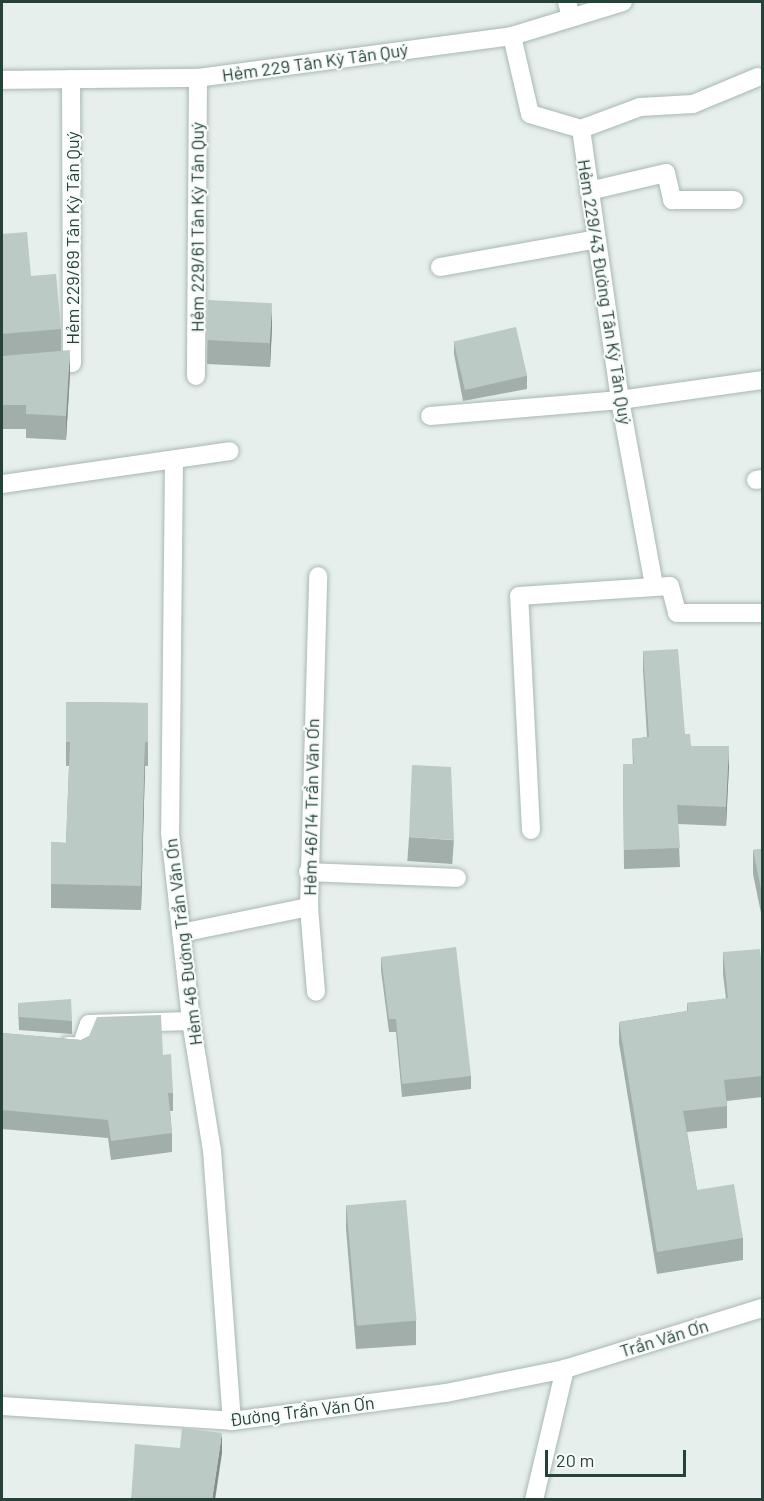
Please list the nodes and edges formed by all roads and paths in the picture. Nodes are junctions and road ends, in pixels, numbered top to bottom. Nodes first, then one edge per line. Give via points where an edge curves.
1 (623, 2) edge
2 (569, 9) edge
3 (512, 36) junction
4 (758, 77) dead end
5 (198, 78) junction
6 (71, 79) junction
7 (2, 80) edge
8 (581, 129) junction
9 (589, 191) junction
10 (734, 200) dead end
11 (597, 239) junction
12 (440, 267) dead end
13 (2, 369) edge
14 (196, 376) dead end
15 (762, 380) edge
16 (620, 400) junction
17 (430, 416) dead end
18 (230, 452) dead end
19 (174, 461) junction
20 (2, 484) edge
21 (318, 576) dead end
22 (654, 585) junction
23 (762, 613) edge
24 (531, 830) dead end
25 (308, 872) junction
26 (457, 878) dead end
27 (309, 907) junction
28 (181, 933) junction
29 (316, 992) dead end
30 (191, 1021) junction
31 (47, 1044) edge
32 (762, 1308) edge
33 (565, 1369) junction
34 (2, 1406) edge
35 (232, 1421) junction
36 (534, 1500) edge

1 - 2 street, Hẻm 229 Tân Kỳ Tân Quý
2 - 3 street, Hẻm 229 Tân Kỳ Tân Quý
3 - 5 street, Hẻm 229 Tân Kỳ Tân Quý
3 - 8 street via 530,114
4 - 8 street via 693,104 640,107
5 - 6 street, Hẻm 229 Tân Kỳ Tân Quý
5 - 14 street, Hẻm 229/61 Tân Kỳ Tân Quý
6 - 7 street, Hẻm 229 Tân Kỳ Tân Quý
6 - 13 street, Hẻm 229/69 Tân Kỳ Tân Quý via 72,363
8 - 9 street, Hẻm 229/43 Đường Tân Kỳ Tân Quý
9 - 10 street via 666,173 672,200
9 - 11 street, Hẻm 229/43 Đường Tân Kỳ Tân Quý
11 - 12 street
11 - 16 street, Hẻm 229/43 Đường Tân Kỳ Tân Quý
15 - 16 street
16 - 17 street
16 - 22 street, Hẻm 229/43 Đường Tân Kỳ Tân Quý
18 - 19 street
19 - 20 street
19 - 28 street, Hẻm 46 Đường Trần Văn Ơn via 170,833
21 - 25 street, Hẻm 46/14 Trần Văn Ơn
22 - 23 street via 670,586 677,613
22 - 24 street via 519,596
25 - 26 street
25 - 27 street, Hẻm 46/14 Trần Văn Ơn
27 - 28 street, Hẻm 46/14 Trần Văn Ơn
27 - 29 street
28 - 30 street, Hẻm 46 Đường Trần Văn Ơn
30 - 31 street via 89,1024 81,1047
30 - 35 street, Hẻm 46 Đường Trần Văn Ơn via 212,1150
32 - 33 street, Trần Văn Ơn
33 - 35 street, Đường Trần Văn Ơn via 446,1393
33 - 36 street
34 - 35 street, Đường Trần Văn Ơn

